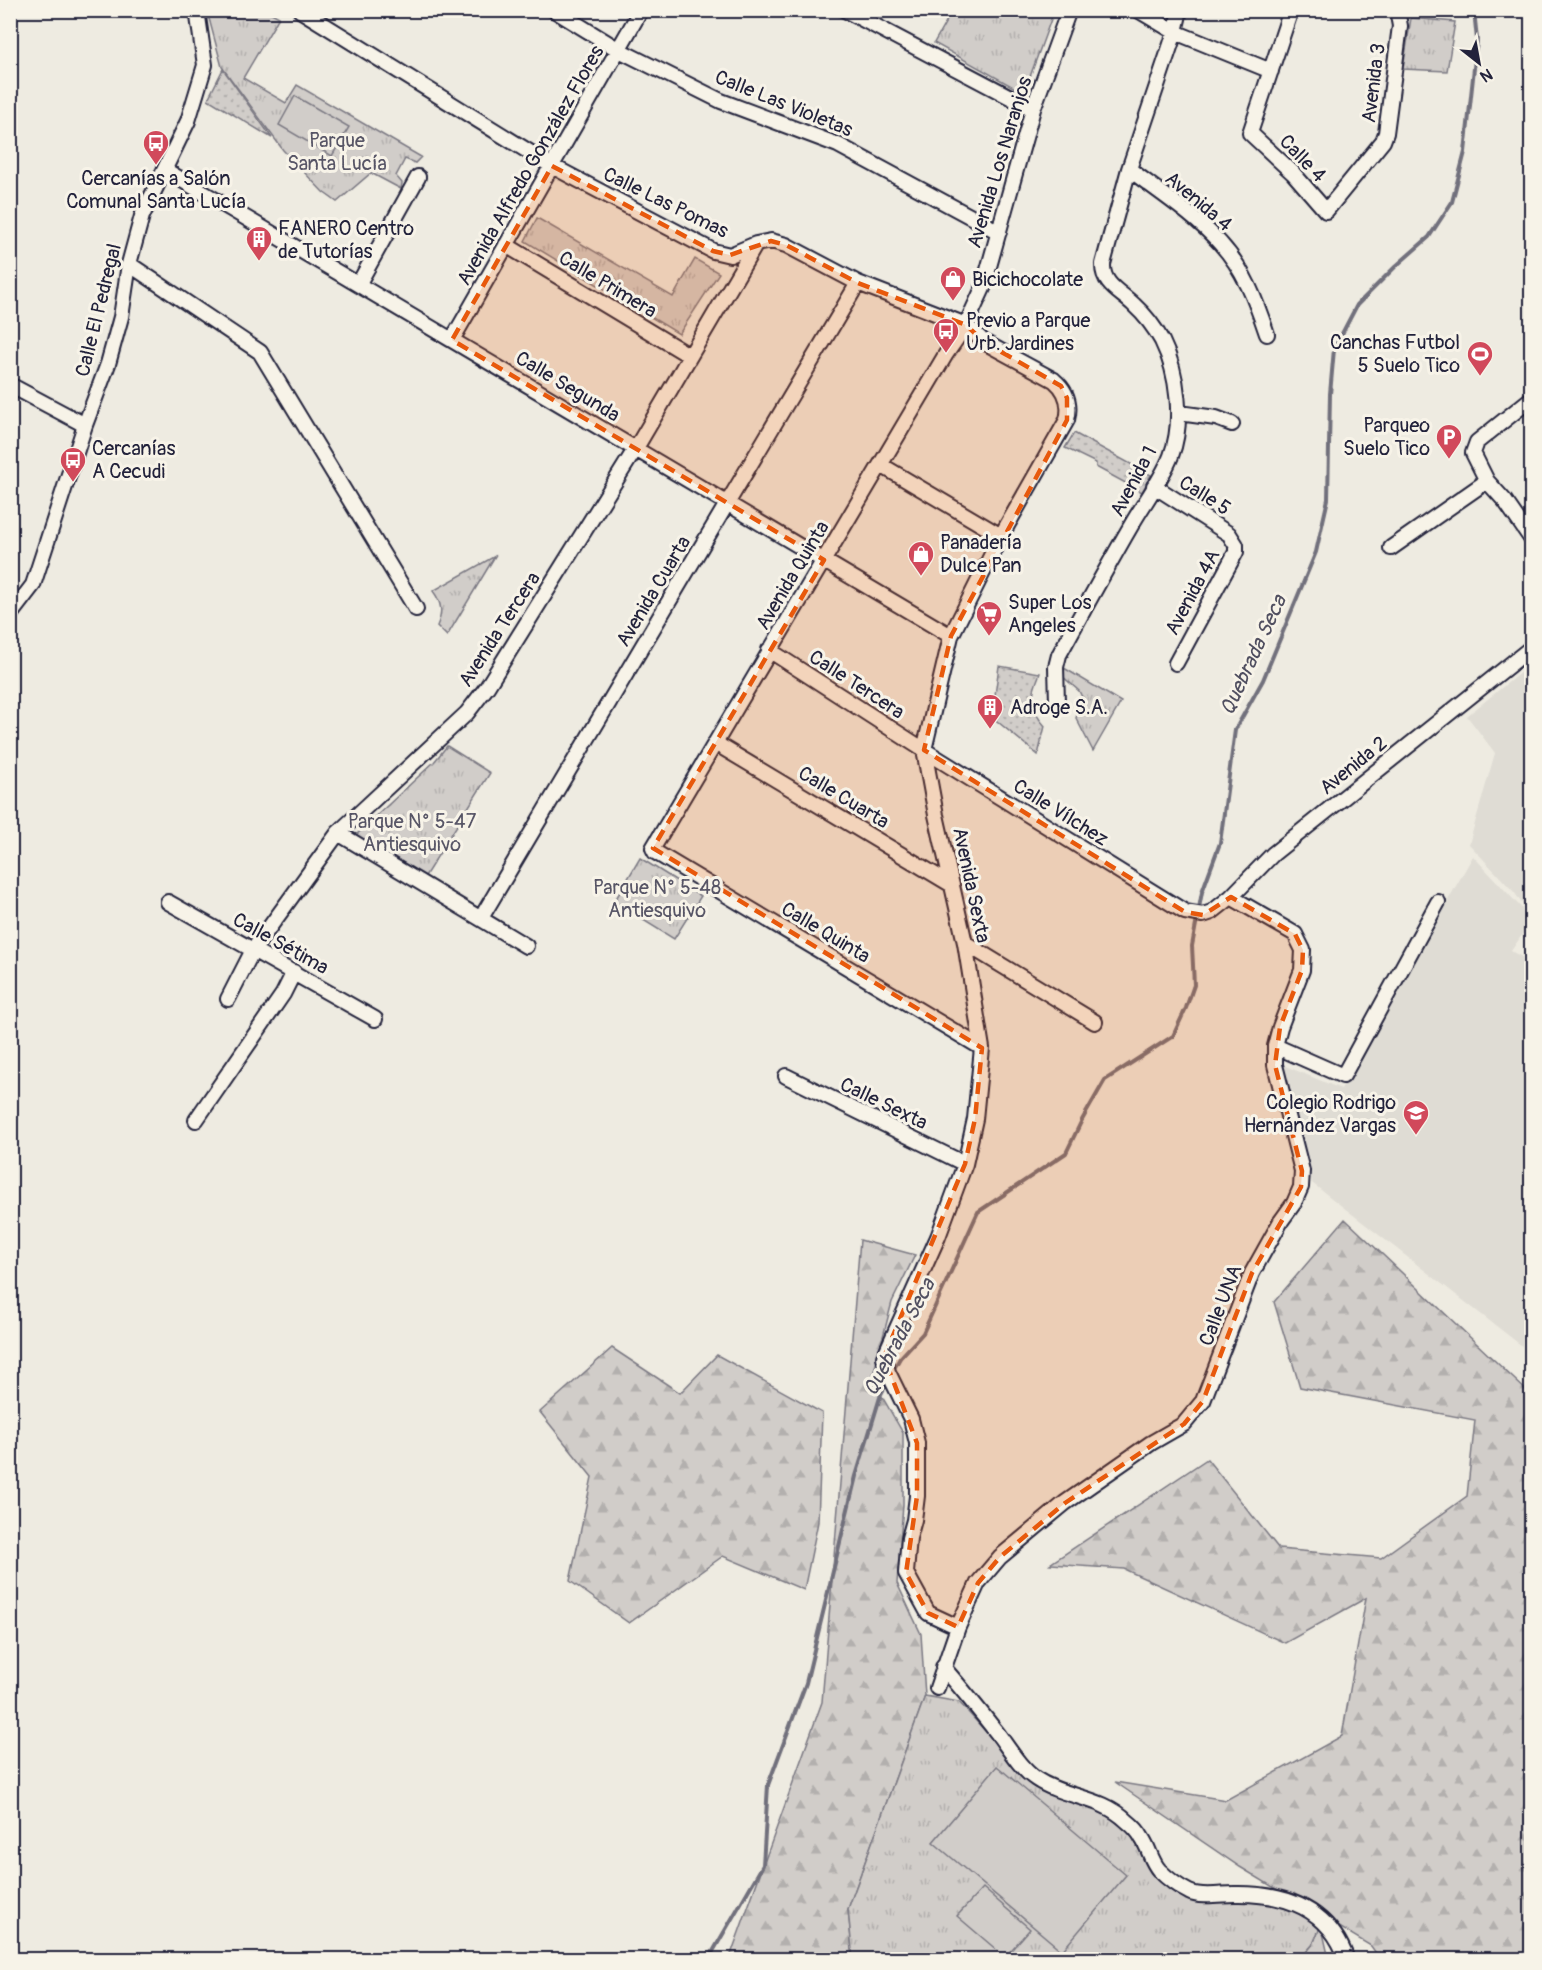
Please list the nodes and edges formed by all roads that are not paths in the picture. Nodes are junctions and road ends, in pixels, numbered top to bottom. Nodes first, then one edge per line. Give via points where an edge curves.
1 (197, 10) edge
2 (300, 10) edge
3 (328, 10) edge
4 (554, 10) edge
5 (642, 10) edge
6 (845, 10) edge
7 (1069, 10) edge
8 (1138, 10) edge
9 (1180, 10) edge
10 (1291, 10) edge
11 (1397, 10) edge
12 (320, 24) junction
13 (1175, 32) junction
14 (619, 50) junction
15 (1271, 71) junction
16 (1033, 109) junction
17 (552, 166) junction
18 (1129, 169) junction
19 (165, 170) junction
20 (418, 177) dead end
21 (1326, 211) joint
22 (999, 232) junction
23 (756, 244) junction
24 (506, 245) junction
25 (129, 264) junction
26 (359, 283) junction
27 (858, 283) junction
28 (966, 324) junction
29 (1267, 334) dead end
30 (453, 340) junction
31 (690, 356) junction
32 (10, 385) edge
33 (1532, 398) edge
34 (1179, 413) junction
35 (1067, 420) joint
36 (1232, 424) dead end
37 (86, 425) junction
38 (636, 448) junction
39 (881, 465) junction
40 (1487, 481) junction
41 (1154, 486) junction
42 (729, 503) junction
43 (1001, 536) junction
44 (1233, 539) joint
45 (1532, 540) edge
46 (1391, 549) dead end
47 (824, 560) junction
48 (416, 609) dead end
49 (10, 615) edge
50 (951, 636) junction
51 (1532, 647) edge
52 (769, 650) junction
53 (1176, 663) dead end
54 (1057, 702) dead end
55 (715, 742) junction
56 (924, 750) junction
57 (338, 833) junction
58 (653, 848) joint
59 (952, 885) junction
60 (1232, 897) junction
61 (168, 902) dead end
62 (1438, 902) dead end
63 (1203, 915) joint
64 (480, 918) junction
65 (965, 943) junction
66 (526, 946) dead end
67 (253, 950) junction
68 (294, 972) junction
69 (228, 999) dead end
70 (375, 1019) dead end
71 (1095, 1022) dead end
72 (1275, 1046) junction
73 (982, 1048) junction
74 (786, 1076) dead end
75 (196, 1120) dead end
76 (965, 1164) junction
77 (958, 1627) junction
78 (943, 1667) junction
79 (937, 1688) dead end
80 (1347, 1959) edge

1 - 19 street, Calle El Pedregal via 205,65 188,121
2 - 12 street, Calle Las Pomas
3 - 12 street
4 - 14 street, Calle Las Violetas
5 - 14 street, Avenida Alfredo González Flores
6 - 16 street
7 - 16 street, Avenida Los Naranjos
8 - 13 street
9 - 13 street, Avenida 1
10 - 15 street
11 - 21 street, Avenida 3 via 1400,26 1386,133
12 - 17 street, Calle Las Pomas
13 - 15 street
13 - 18 street, Avenida 1
14 - 17 street, Avenida Alfredo González Flores
14 - 22 street, Calle Las Violetas via 721,101 838,145
15 - 21 street, Calle 4 via 1250,133
16 - 22 street, Avenida Los Naranjos
17 - 23 street, Calle Las Pomas via 713,251 730,255
17 - 24 street, Avenida Alfredo González Flores
18 - 29 street, Avenida 4 via 1222,244 1255,296
18 - 34 street, Avenida 1 via 1102,271 1110,286 1133,304 1162,341 1171,362
19 - 25 street, Calle El Pedregal via 142,216
19 - 26 street, Calle Segunda
20 - 26 street
22 - 28 street, Avenida Los Naranjos
23 - 27 street, Calle Las Pomas via 771,241 786,246
23 - 31 street, Avenida Tercera
24 - 30 street, Avenida Alfredo González Flores
24 - 31 street, Calle Primera
25 - 37 street, Calle El Pedregal via 121,317
25 - 48 street via 260,352
26 - 30 street, Calle Segunda
27 - 28 street, Calle Las Pomas
27 - 42 street, Avenida Cuarta
28 - 35 street, Calle Las Pomas via 984,342 1061,386 1070,410
28 - 39 street, Avenida Quinta
30 - 38 street, Calle Segunda
31 - 38 street, Avenida Tercera
32 - 37 street
33 - 40 street via 1477,442 1473,453
34 - 36 street
34 - 41 street, Avenida 1 via 1171,456
35 - 43 street, Avenida Sexta
37 - 49 street, Calle El Pedregal via 33,585
38 - 42 street, Calle Segunda
38 - 57 street, Avenida Tercera via 467,713
39 - 43 street
39 - 47 street, Avenida Quinta
40 - 45 street
40 - 46 street
41 - 44 street, Calle 5
41 - 54 street, Avenida 1 via 1059,656
42 - 47 street, Calle Segunda
42 - 64 street, Avenida Cuarta
43 - 50 street, Avenida Sexta
44 - 53 street, Avenida 4A via 1236,552
47 - 50 street, Calle Segunda
47 - 52 street, Avenida Quinta
50 - 56 street, Avenida Sexta
51 - 60 street, Avenida 2 via 1273,854
52 - 55 street, Avenida Quinta
52 - 56 street, Calle Tercera
55 - 58 street, Avenida Quinta
55 - 59 street, Calle Cuarta
56 - 59 street, Avenida Sexta
56 - 63 street, Calle Vílchez via 1181,909
57 - 64 street
57 - 67 street, Avenida Tercera
58 - 73 street, Calle Quinta
59 - 65 street, Avenida Sexta
60 - 63 street, Avenida 2
60 - 72 street, Calle UNA via 1295,934 1303,950 1302,970
61 - 67 street, Calle Sétima
62 - 72 street via 1343,1076
64 - 66 street
65 - 71 street
65 - 73 street, Avenida Sexta
67 - 68 street, Calle Sétima
67 - 69 street, Avenida Tercera
68 - 70 street, Calle Sétima
68 - 75 street
72 - 77 street, Calle UNA via 1278,1083 1302,1171 1301,1187 1252,1273 1203,1401 1184,1424 1065,1503 1000,1557 978,1583
73 - 76 street, Avenida Sexta via 975,1119
74 - 76 street, Calle Sexta
76 - 77 street, Avenida Sexta via 938,1237 884,1357 917,1443 917,1496 906,1574 928,1613
77 - 78 street, Calle UNA
78 - 79 street, Calle UNA
78 - 80 street via 1036,1779 1098,1802 1126,1819 1142,1837 1160,1870 1190,1893 1251,1894 1298,1904 1328,1926

